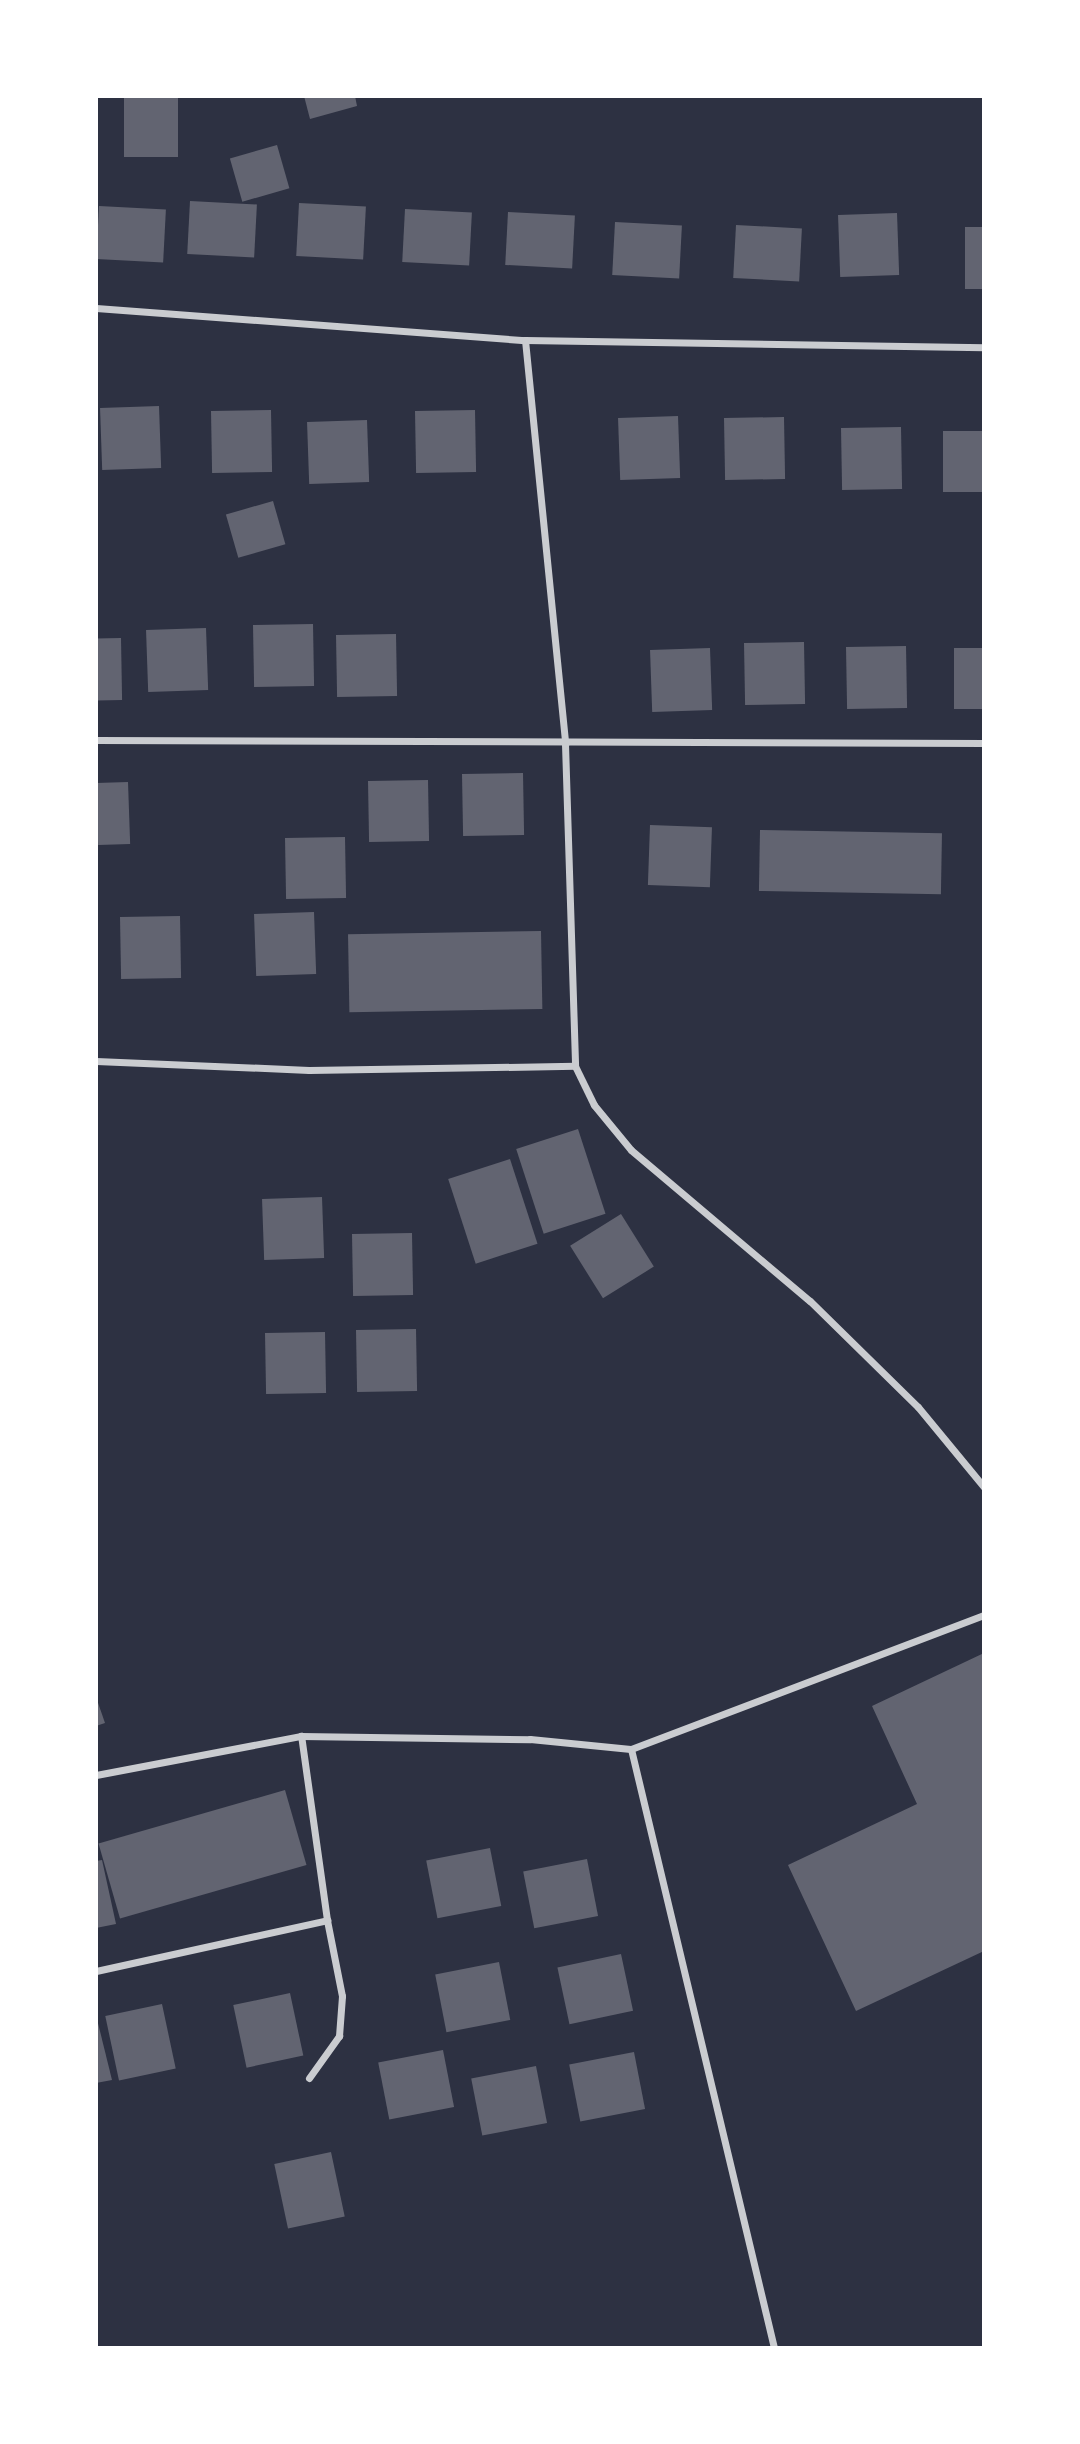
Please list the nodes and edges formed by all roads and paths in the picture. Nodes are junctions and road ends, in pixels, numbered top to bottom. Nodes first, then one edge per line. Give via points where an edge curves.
1 (96, 308) edge
2 (525, 340) junction
3 (984, 347) edge
4 (96, 740) edge
5 (984, 743) edge
6 (565, 744) junction
7 (96, 1061) edge
8 (575, 1066) junction
9 (984, 1487) edge
10 (984, 1615) edge
11 (301, 1736) junction
12 (631, 1749) junction
13 (96, 1775) edge
14 (327, 1920) junction
15 (96, 1971) edge
16 (310, 2078) dead end
17 (774, 2348) edge

1 - 2 street
2 - 3 street
2 - 6 street
4 - 6 street
5 - 6 street
6 - 8 street
7 - 8 street via 309,1070
8 - 9 street via 594,1105 631,1150 810,1301 918,1407
10 - 12 street
11 - 12 street via 530,1739
11 - 13 street
11 - 14 street
12 - 17 street
14 - 15 street
14 - 16 street via 342,1996 339,2036

